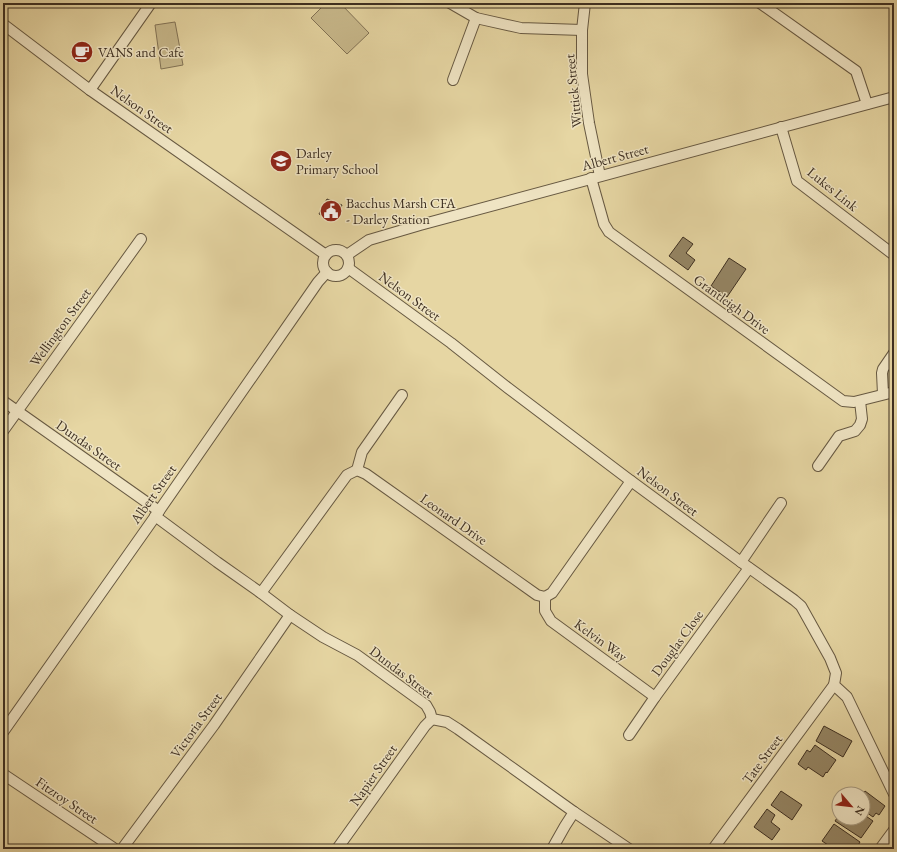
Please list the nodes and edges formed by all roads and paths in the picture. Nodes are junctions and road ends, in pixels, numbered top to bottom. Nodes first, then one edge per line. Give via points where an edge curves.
1 (151, 3) edge
2 (450, 3) edge
3 (586, 3) edge
4 (760, 3) edge
5 (476, 18) junction
6 (3, 24) edge
7 (582, 30) junction
8 (453, 80) dead end
9 (90, 90) junction
10 (894, 97) edge
11 (867, 104) junction
12 (781, 127) junction
13 (596, 177) junction
14 (141, 239) dead end
15 (894, 254) edge
16 (326, 255) junction
17 (347, 255) junction
18 (348, 268) junction
19 (327, 272) junction
20 (894, 353) edge
21 (894, 392) edge
22 (883, 394) junction
23 (402, 395) dead end
24 (3, 401) edge
25 (860, 401) junction
26 (17, 411) junction
27 (3, 431) edge
28 (818, 466) dead end
29 (357, 470) junction
30 (631, 481) junction
31 (781, 503) dead end
32 (157, 513) junction
33 (745, 565) junction
34 (261, 593) junction
35 (544, 597) junction
36 (290, 615) junction
37 (834, 685) junction
38 (655, 697) junction
39 (432, 719) junction
40 (3, 732) edge
41 (629, 736) dead end
42 (3, 774) edge
43 (894, 794) edge
44 (574, 812) junction
45 (894, 830) edge
46 (115, 849) edge
47 (122, 849) edge
48 (337, 849) edge
49 (552, 849) edge
50 (629, 849) edge
51 (713, 849) edge
52 (880, 849) edge

1 - 9 street
2 - 5 street
3 - 7 street, Wittick Street
4 - 11 street via 856,71
5 - 7 street via 521,28
5 - 8 street
6 - 9 street, Nelson Street
7 - 13 street, Wittick Street via 582,74
9 - 16 street, Nelson Street
10 - 11 street, Albert Street
11 - 12 street, Albert Street
12 - 13 street, Albert Street
12 - 15 street, Lukes Link via 797,181
13 - 17 street, Albert Street via 369,240
13 - 25 street, Grantleigh Drive via 604,224 609,232 843,401
14 - 26 street, Wellington Street
16 - 17 street via 336,250
16 - 19 street via 323,264
17 - 18 street via 350,264
18 - 19 street via 339,276
18 - 30 street, Nelson Street via 451,343
19 - 32 street, Albert Street
20 - 22 street via 883,369
21 - 22 street, Grantleigh Drive
22 - 25 street, Grantleigh Drive
23 - 29 street via 362,452
24 - 26 street, Dundas Street
25 - 28 street via 860,425 855,431 839,436
26 - 27 street, Wellington Street
26 - 32 street, Dundas Street
29 - 34 street via 347,475
29 - 35 street, Leonard Drive via 537,595
30 - 33 street, Nelson Street
30 - 35 street via 552,593
31 - 33 street, Douglas Close
32 - 34 street, Dundas Street via 217,562
32 - 40 street, Albert Street
33 - 37 street, Nelson Street via 801,606 830,658 836,673
33 - 38 street, Douglas Close
34 - 36 street, Dundas Street
35 - 38 street, Kelvin Way via 546,612 552,620
36 - 39 street, Dundas Street via 357,655 426,705
36 - 47 street, Victoria Street via 214,725
37 - 43 street via 847,697
37 - 51 street, Tate Street
38 - 41 street, Douglas Close
39 - 44 street, Dundas Street via 447,722 458,729
39 - 48 street, Napier Street
42 - 46 street, Fitzroy Street
44 - 49 street
44 - 50 street, Dundas Street
45 - 52 street

